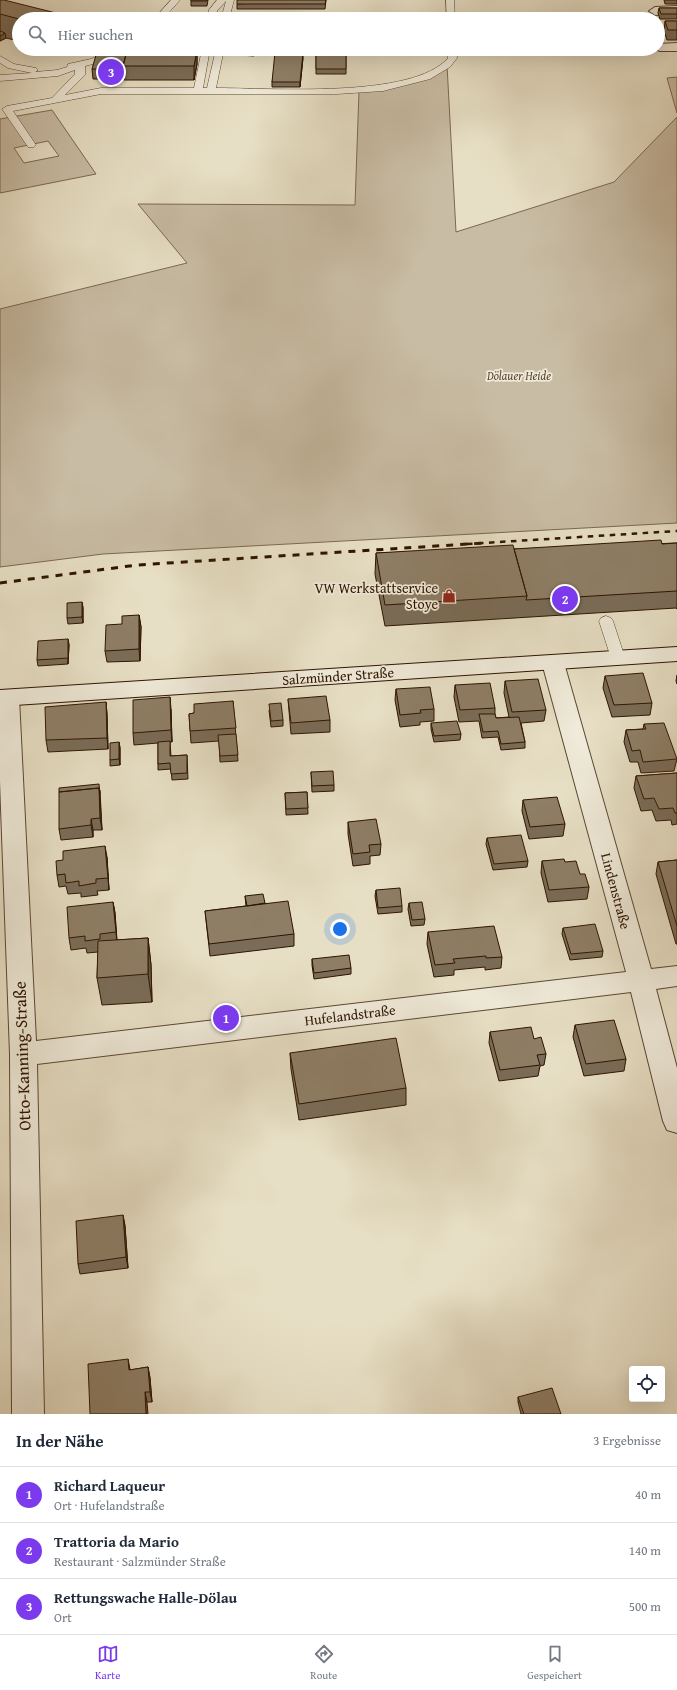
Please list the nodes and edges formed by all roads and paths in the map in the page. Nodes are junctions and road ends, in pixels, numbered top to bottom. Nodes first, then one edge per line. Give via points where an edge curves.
1 (176, 0) edge
2 (222, 0) edge
3 (450, 0) edge
4 (229, 4) edge
5 (213, 10) joint
6 (677, 10) edge
7 (655, 11) dead end
8 (165, 12) edge
9 (451, 12) edge
10 (677, 46) edge
11 (665, 47) edge
12 (107, 56) edge
13 (205, 56) edge
14 (219, 56) edge
15 (453, 56) edge
16 (0, 59) edge
17 (80, 65) junction
18 (80, 75) junction
19 (0, 78) edge
20 (101, 91) junction
21 (198, 91) junction
22 (211, 92) junction
23 (55, 100) junction
24 (31, 144) dead end
25 (606, 621) dead end
26 (677, 654) edge
27 (618, 658) junction
28 (553, 662) junction
29 (4, 698) edge
30 (677, 976) edge
31 (641, 980) junction
32 (23, 1054) junction
33 (677, 1120) edge
34 (28, 1414) edge

1 - 8 lane
2 - 5 lane
3 - 9 lane
4 - 5 lane
6 - 7 street
10 - 11 street
12 - 17 lane
13 - 21 lane
14 - 22 lane
15 - 22 lane via 447,65 437,72 414,81 383,88
16 - 17 lane via 12,66 30,69
17 - 18 lane
17 - 19 lane via 58,73
18 - 20 lane via 81,86
18 - 23 lane
20 - 21 lane
20 - 23 lane
21 - 22 lane
23 - 24 lane via 7,109
25 - 27 lane
26 - 27 street, Salzmünder Straße
27 - 28 street, Salzmünder Straße
28 - 29 street, Salzmünder Straße
28 - 31 street, Lindenstraße
29 - 32 street, Otto-Kanning-Straße
30 - 31 street, Hufelandstraße
31 - 32 street, Hufelandstraße
31 - 33 street, Lindenstraße
32 - 34 street, Otto-Kanning-Straße

